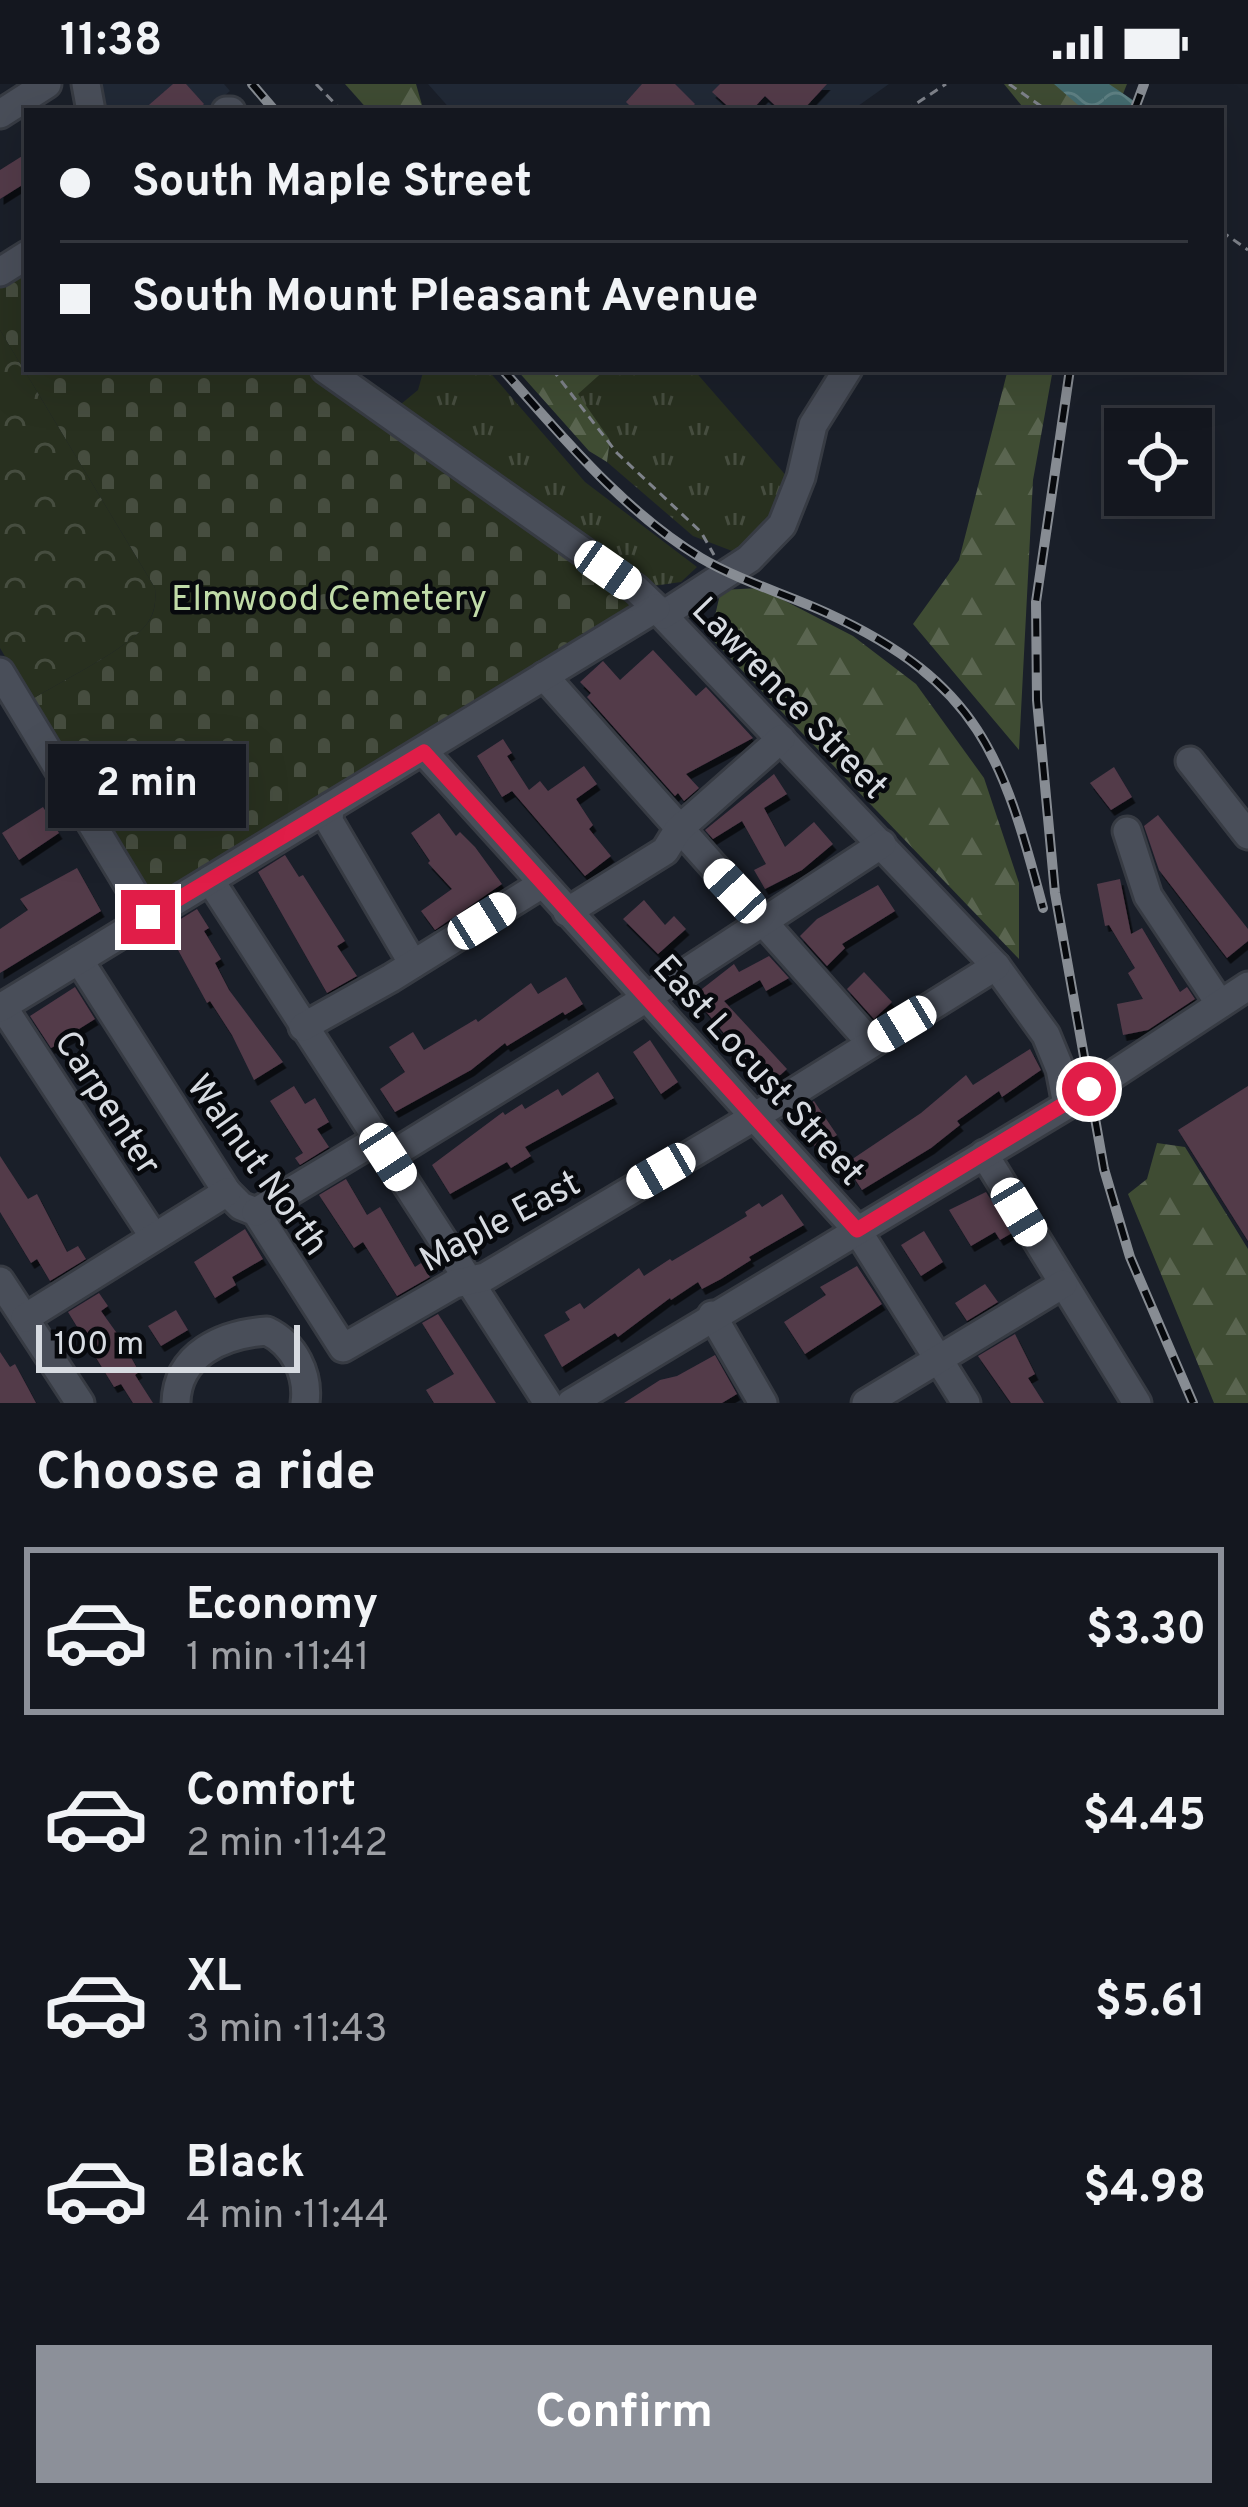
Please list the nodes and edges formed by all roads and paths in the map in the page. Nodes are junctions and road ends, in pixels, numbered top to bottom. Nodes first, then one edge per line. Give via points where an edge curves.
1 (47, 84) edge
2 (316, 84) edge
3 (946, 84) edge
4 (1010, 84) edge
5 (339, 108) edge
6 (910, 108) edge
7 (1044, 108) edge
8 (0, 114) edge
9 (329, 372) edge
10 (554, 372) edge
11 (846, 372) edge
12 (736, 568) junction
13 (659, 612) junction
14 (0, 672) edge
15 (544, 676) junction
16 (782, 739) junction
17 (424, 752) junction
18 (1190, 761) dead end
19 (330, 807) junction
20 (678, 830) junction
21 (1127, 831) dead end
22 (1248, 835) edge
23 (882, 844) junction
24 (210, 880) junction
25 (542, 884) junction
26 (567, 912) junction
27 (148, 917) junction
28 (764, 922) junction
29 (79, 960) junction
30 (413, 964) junction
31 (996, 966) junction
32 (1248, 986) edge
33 (648, 997) junction
34 (1220, 1004) junction
35 (1, 1008) edge
36 (303, 1027) junction
37 (871, 1043) junction
38 (1066, 1105) junction
39 (754, 1117) junction
40 (382, 1149) junction
41 (984, 1154) junction
42 (226, 1192) junction
43 (256, 1212) junction
44 (857, 1230) junction
45 (154, 1237) junction
46 (469, 1280) junction
47 (0, 1281) edge
48 (1063, 1284) junction
49 (712, 1315) junction
50 (25, 1318) junction
51 (343, 1348) joint
52 (939, 1359) junction
53 (74, 1401) edge
54 (176, 1403) edge
55 (305, 1403) edge
56 (548, 1403) edge
57 (571, 1403) edge
58 (763, 1403) edge
59 (866, 1403) edge
60 (966, 1403) edge
61 (1137, 1403) edge

1 - 8 street
2 - 5 path
3 - 6 path
4 - 7 path
9 - 13 street, Lawrence Street
10 - 12 path via 633,470 691,521 712,554
11 - 12 street via 813,425 782,525
12 - 13 street
13 - 15 street
13 - 16 street, Lawrence Street
14 - 27 street
15 - 17 street
15 - 20 street
16 - 20 street
16 - 23 street, Lawrence Street
17 - 19 street
17 - 25 street, East Locust Street
18 - 22 street
19 - 24 street
19 - 30 street via 328,820
20 - 26 street via 664,850
20 - 28 street
21 - 34 street via 1148,896
23 - 28 street
23 - 31 street, Lawrence Street
24 - 27 street
24 - 36 street
25 - 26 street, East Locust Street
25 - 30 street
26 - 33 street, East Locust Street
27 - 29 street
28 - 33 street
28 - 37 street
29 - 35 street
29 - 42 street, Walnut North
30 - 36 street
31 - 37 street, Maple East
31 - 38 street, Lawrence Street via 1046,1035
32 - 34 street
33 - 39 street, East Locust Street
33 - 40 street
34 - 38 street
35 - 45 street, Carpenter
36 - 40 street
37 - 39 street, Maple East
38 - 41 street
39 - 44 street, East Locust Street
39 - 46 street, Maple East
40 - 43 street
40 - 46 street
41 - 44 street
41 - 48 street
42 - 43 street, Walnut North
42 - 45 street
43 - 51 street, Walnut North
44 - 49 street
44 - 52 street, East Locust Street
45 - 50 street
46 - 51 street, Maple East
46 - 56 street
47 - 50 street
48 - 52 street
48 - 61 street
49 - 57 street
49 - 58 street
50 - 53 street
52 - 59 street
52 - 60 street, East Locust Street
54 - 55 street via 178,1376 193,1358 232,1336 267,1331 296,1356

